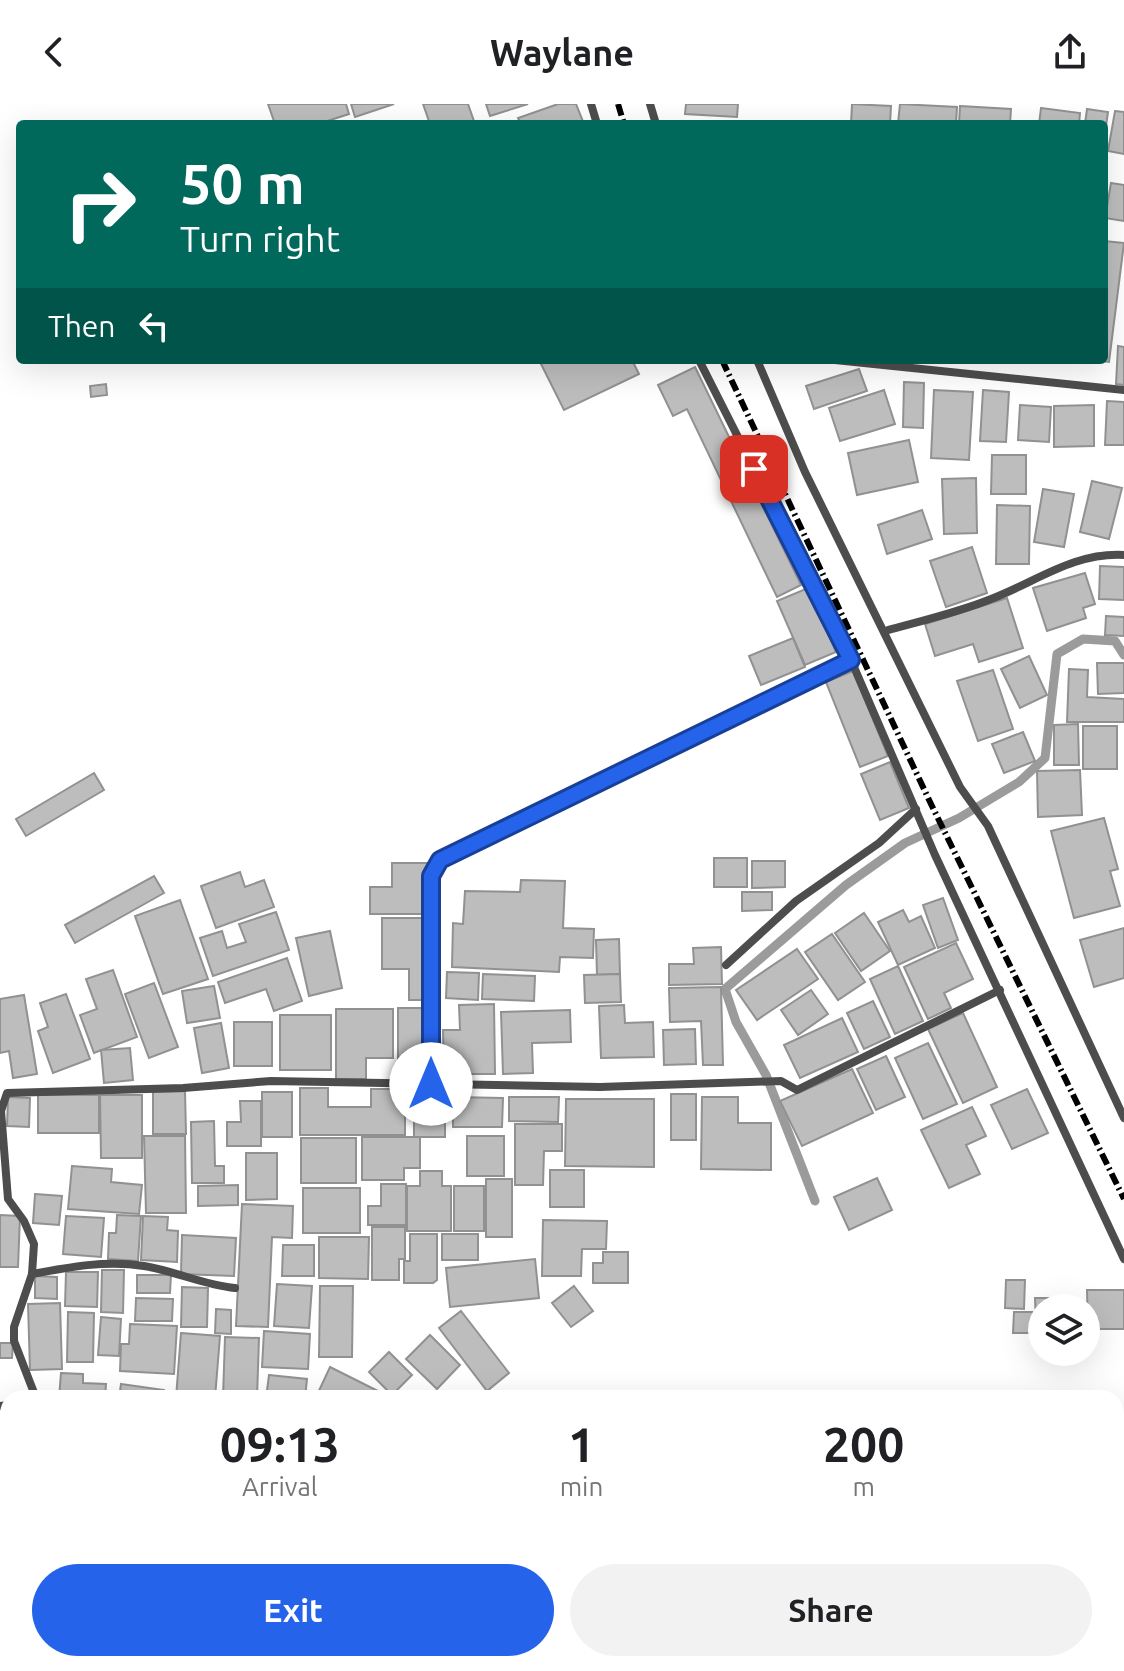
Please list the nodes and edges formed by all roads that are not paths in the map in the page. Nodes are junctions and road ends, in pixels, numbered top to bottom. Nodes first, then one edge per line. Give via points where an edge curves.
1 (701, 364) edge
2 (759, 364) edge
3 (874, 364) edge
4 (1124, 390) edge
5 (1124, 555) edge
6 (885, 631) junction
7 (851, 660) junction
8 (916, 809) junction
9 (726, 965) dead end
10 (1000, 990) junction
11 (431, 1084) junction
12 (1124, 1118) edge
13 (1124, 1259) edge
14 (32, 1274) junction
15 (235, 1288) dead end
16 (32, 1390) edge

1 - 7 street
2 - 6 street via 805,472
3 - 4 street
5 - 6 street via 1106,554 1051,568 992,599
6 - 12 street via 960,787 988,826
7 - 8 street
7 - 11 street via 440,860 431,876
8 - 9 street via 879,843 796,901
8 - 10 street
10 - 11 street via 797,1090 781,1081 600,1087
10 - 13 street
11 - 14 street via 271,1081 7,1093 1,1111 8,1199 34,1244
14 - 15 street via 94,1264 145,1266
14 - 16 street via 14,1341

